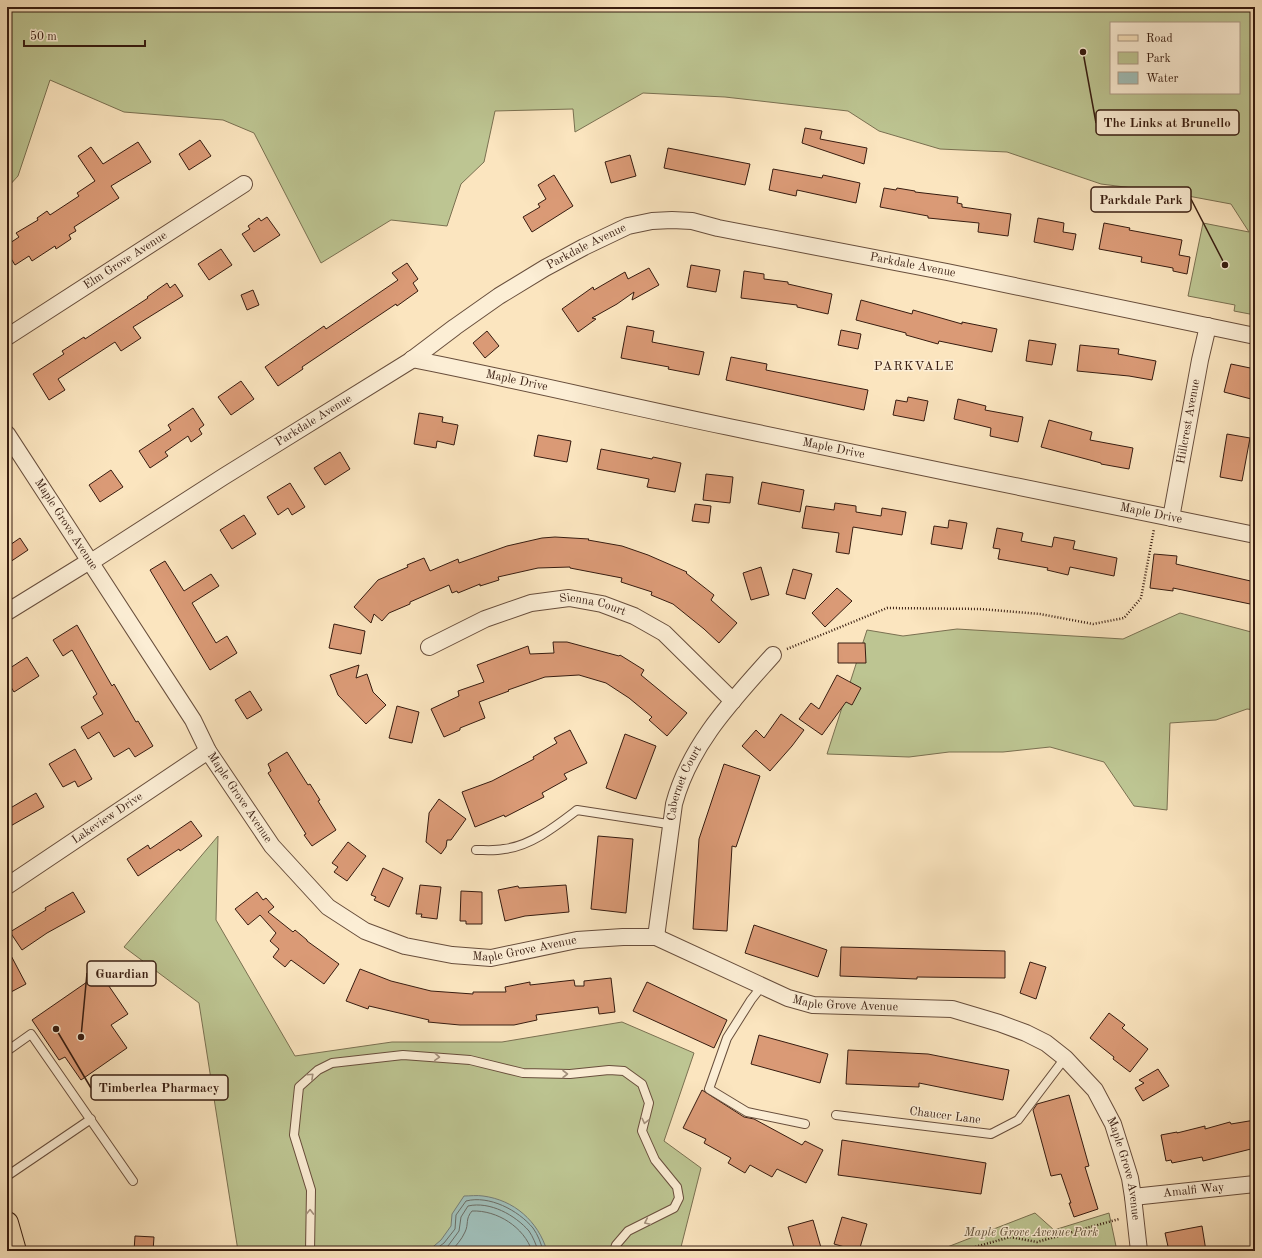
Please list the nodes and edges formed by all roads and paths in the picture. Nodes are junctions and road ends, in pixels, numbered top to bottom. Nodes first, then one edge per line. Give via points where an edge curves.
1 (244, 184) dead end
2 (1208, 326) junction
3 (1255, 336) edge
4 (7, 337) edge
5 (412, 359) junction
6 (7, 434) edge
7 (1164, 516) junction
8 (1255, 535) edge
9 (91, 562) junction
10 (7, 612) edge
11 (429, 647) dead end
12 (773, 655) joint
13 (733, 701) junction
14 (208, 751) junction
15 (671, 829) junction
16 (476, 850) dead end
17 (7, 886) edge
18 (656, 937) junction
19 (762, 986) junction
20 (7, 1051) edge
21 (1065, 1058) junction
22 (836, 1115) dead end
23 (91, 1119) junction
24 (805, 1124) dead end
25 (7, 1176) edge
26 (133, 1182) dead end
27 (1255, 1184) edge
28 (1133, 1197) junction
29 (1135, 1214) junction
30 (7, 1223) edge
31 (14, 1251) edge
32 (310, 1251) edge
33 (614, 1251) edge
34 (961, 1251) edge
35 (1139, 1251) edge

1 - 4 street, Elm Grove Avenue
2 - 3 street, Parkdale Avenue
2 - 5 street, Parkdale Avenue via 692,221 672,220 628,226 584,247 499,296
2 - 7 street, Hillcrest Avenue
5 - 7 street, Maple Drive via 956,475
5 - 9 street, Parkdale Avenue
6 - 9 street, Maple Grove Avenue
7 - 8 street, Maple Drive
7 - 12 path via 1140,598 1124,618 1093,624 1040,614 981,609 887,608
9 - 10 street, Parkdale Avenue
9 - 14 street, Maple Grove Avenue via 193,720
11 - 13 street, Sienna Court via 485,619 531,603 569,598 596,602 634,616 664,633
12 - 13 street, Cabernet Court
13 - 15 street, Cabernet Court via 721,714 692,757 674,804
14 - 17 street, Lakeview Drive
14 - 18 street, Maple Grove Avenue via 272,846 328,907 365,931 405,946 452,955 491,958 577,940
15 - 16 lane via 668,824 577,810 531,841 505,849
15 - 18 street, Cabernet Court
18 - 19 street, Maple Grove Avenue
19 - 21 street, Maple Grove Avenue via 788,998 813,1005 952,1009 1026,1032
19 - 24 lane via 727,1038 710,1090 747,1112
20 - 23 lane via 31,1034
21 - 22 lane, Chaucer Lane via 1018,1120 991,1134
21 - 28 street, Maple Grove Avenue via 1095,1090 1112,1124 1130,1178
23 - 25 lane
23 - 26 lane
27 - 28 street, Amalfi Way
28 - 29 street, Maple Grove Avenue
29 - 34 path via 1037,1242 1010,1236
29 - 35 street, Maple Grove Avenue
30 - 31 main road
32 -> 33 lane via 311,1190 294,1135 299,1087 318,1070 332,1063 403,1055 470,1060 523,1073 624,1071 642,1084 649,1103 642,1131 655,1160 677,1187 679,1198 674,1208 628,1231

